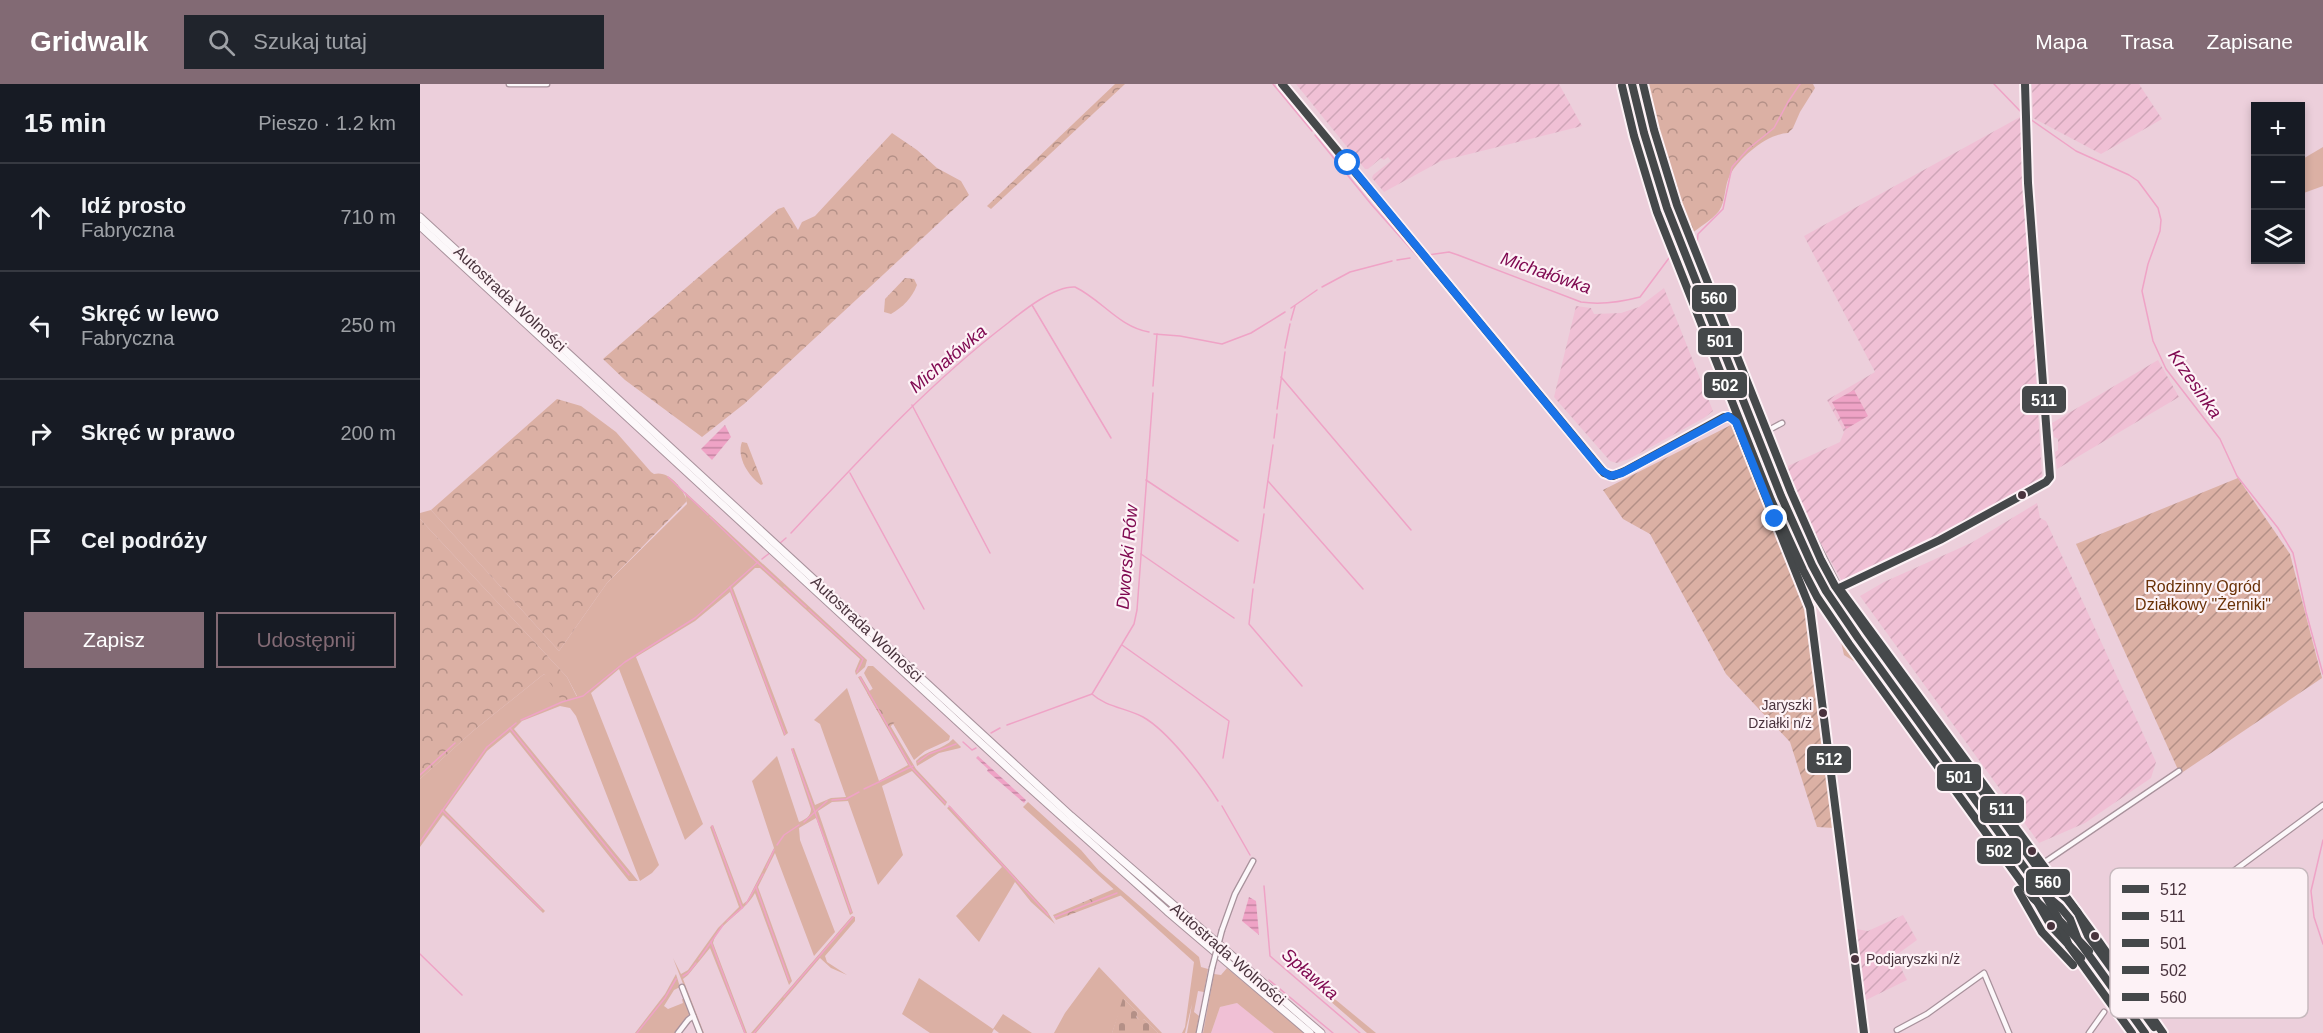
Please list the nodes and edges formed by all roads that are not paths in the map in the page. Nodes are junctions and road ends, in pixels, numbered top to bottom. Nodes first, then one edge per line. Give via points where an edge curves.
1 (509, 84) edge
2 (547, 84) edge
3 (1282, 84) edge
4 (1626, 84) edge
5 (1632, 84) edge
6 (2025, 84) edge
7 (420, 217) edge
8 (420, 226) edge
9 (1782, 423) dead end
10 (760, 534) junction
11 (779, 553) junction
12 (1839, 588) junction
13 (1820, 595) junction
14 (1824, 613) dead end
15 (1866, 672) dead end
16 (1882, 685) junction
17 (2179, 771) dead end
18 (2323, 805) edge
19 (1253, 861) dead end
20 (2042, 864) junction
21 (2238, 868) edge
22 (2050, 909) junction
23 (2110, 960) edge
24 (682, 987) dead end
25 (2110, 987) edge
26 (2110, 996) edge
27 (2104, 1012) dead end
28 (693, 1017) junction
29 (2126, 1018) edge
30 (2134, 1018) edge
31 (2152, 1018) edge
32 (1897, 1030) dead end
33 (678, 1033) edge
34 (700, 1033) edge
35 (1199, 1033) edge
36 (1310, 1033) edge
37 (1321, 1033) edge
38 (1864, 1033) edge
39 (2009, 1033) edge
40 (2089, 1033) edge
41 (2136, 1033) edge
42 (2145, 1033) edge
43 (2163, 1033) edge

1 - 2 street
3 - 38 street via 1604,472 1613,476 1622,473 1724,417 1733,418 1810,608
4 - 13 highway via 1648,169 1680,258 1804,566
5 - 22 highway via 1667,208 1812,565 1858,638
6 - 12 street via 2028,183 2050,477 1940,540
7 - 10 highway, Autostrada Wolności
8 - 10 highway, Autostrada Wolności
9 - 12 street via 1767,431 1767,438
10 - 11 highway, Autostrada Wolności
11 - 36 highway, Autostrada Wolności via 1118,867
11 - 37 highway, Autostrada Wolności via 1096,839
12 - 20 street
13 - 14 highway
13 - 16 highway
15 - 16 highway
16 - 22 highway
17 - 20 street
18 - 21 street
19 - 35 street, bridge via 1222,930
20 - 23 street
22 - 25 highway
22 - 26 highway
24 - 28 street
27 - 40 street
28 - 33 street
28 - 34 street
29 - 41 highway
30 - 42 highway
31 - 43 street
32 - 39 street via 1927,1014 1984,973

